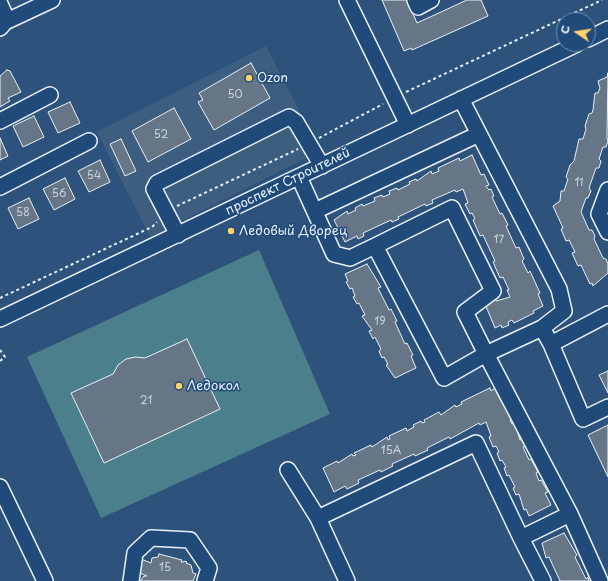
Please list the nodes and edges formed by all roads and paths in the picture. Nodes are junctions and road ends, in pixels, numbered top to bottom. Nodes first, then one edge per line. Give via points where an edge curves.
1 (52, 0) edge
2 (347, 0) edge
3 (415, 0) edge
4 (431, 0) edge
5 (0, 4) edge
6 (3, 25) edge
7 (608, 29) edge
8 (596, 35) edge
9 (560, 52) edge
10 (50, 95) dead end
11 (461, 99) junction
12 (0, 121) edge
13 (408, 125) junction
14 (479, 134) junction
15 (89, 141) dead end
16 (322, 166) junction
17 (298, 177) junction
18 (0, 187) edge
19 (608, 190) edge
20 (315, 211) junction
21 (608, 232) edge
22 (178, 235) junction
23 (375, 246) junction
24 (608, 314) edge
25 (0, 320) edge
26 (542, 328) junction
27 (551, 344) junction
28 (0, 350) edge
29 (486, 354) junction
30 (0, 361) edge
31 (608, 407) edge
32 (288, 470) dead end
33 (0, 487) edge
34 (570, 514) junction
35 (318, 518) junction
36 (521, 538) junction
37 (45, 581) edge
38 (131, 581) edge
39 (205, 581) edge
40 (348, 581) edge
41 (543, 581) edge
42 (600, 581) edge

1 - 6 street
2 - 13 street
3 - 4 street via 418,7
5 - 6 street via 5,14
7 - 8 street
9 - 11 street, проспект Строителей
10 - 12 street
11 - 13 street, проспект Строителей
11 - 14 street
13 - 16 street, проспект Строителей
14 - 20 street
14 - 26 street via 559,289 564,310
15 - 18 street
16 - 17 street, проспект Строителей
16 - 22 street via 296,122 289,117 157,183 154,189
17 - 20 street
17 - 22 street, проспект Строителей
19 - 21 street via 599,214
20 - 23 street via 334,254 350,258
22 - 25 street, проспект Строителей
23 - 29 street via 444,378
23 - 29 street via 452,208 493,291 465,312
24 - 27 street
26 - 27 street
26 - 29 street
27 - 31 street via 583,419
28 - 30 path via 5,357
29 - 34 street
32 - 35 street
33 - 37 street
34 - 36 street
34 - 42 street
35 - 36 street via 476,443
35 - 40 street
36 - 41 street
38 - 39 street via 135,553 152,538 190,540 209,568

